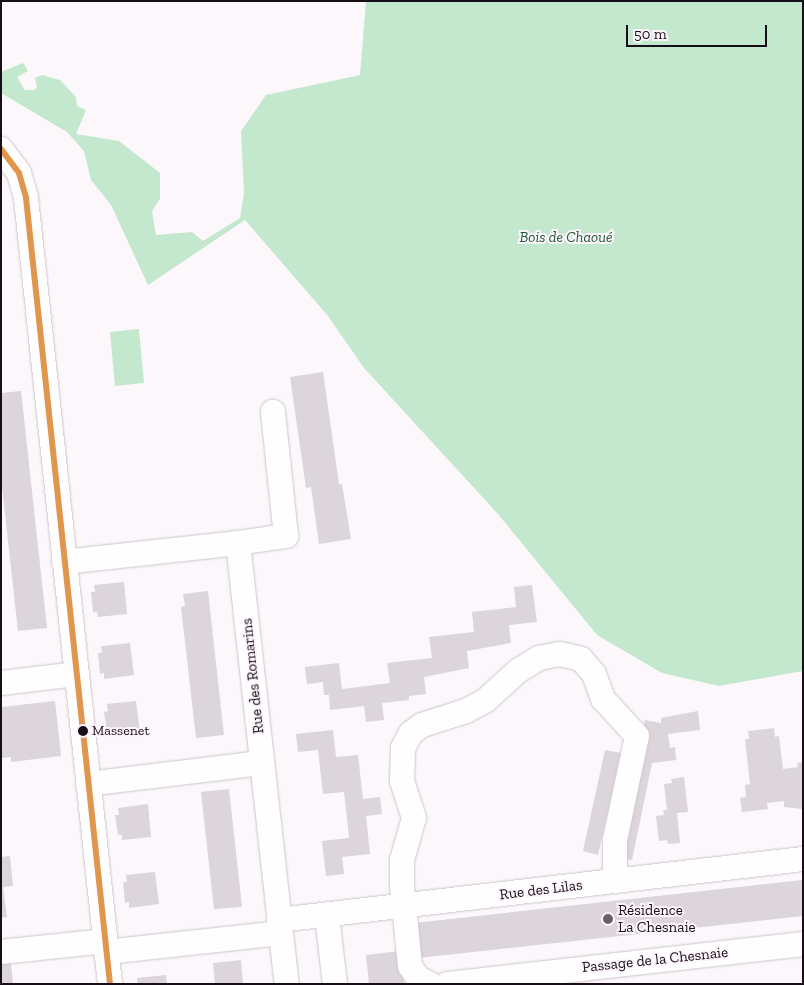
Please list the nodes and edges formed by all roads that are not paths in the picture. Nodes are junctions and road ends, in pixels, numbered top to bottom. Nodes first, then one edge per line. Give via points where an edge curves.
1 (1, 149) edge
2 (273, 412) dead end
3 (238, 543) junction
4 (64, 562) junction
5 (76, 674) junction
6 (1, 683) edge
7 (262, 764) junction
8 (88, 784) junction
9 (803, 859) edge
10 (615, 881) junction
11 (404, 906) junction
12 (327, 916) junction
13 (280, 926) junction
14 (803, 944) edge
15 (105, 947) junction
16 (1, 952) edge
17 (110, 984) edge
18 (287, 984) edge
19 (335, 984) edge
20 (430, 984) edge
21 (447, 984) edge

1 - 4 street via 19,173 26,198
2 - 3 street via 286,536
3 - 4 street
3 - 7 street, Rue des Romarins
4 - 5 street
5 - 6 street
5 - 8 street
7 - 8 street
7 - 13 street, Rue des Romarins
8 - 15 street
9 - 10 street, Rue des Lilas
10 - 11 street, Rue des Lilas
10 - 11 street via 616,840 636,736 603,699 594,674 581,659 560,654 540,658 518,671 485,701 422,725 411,733 400,759 402,781 414,818 402,860
11 - 12 street, Rue des Lilas
11 - 20 street via 410,966 418,978
12 - 13 street, Rue des Lilas
12 - 19 street
13 - 15 street, Rue des Lilas
13 - 18 street, Rue des Romarins
14 - 21 street, Passage de la Chesnaie
15 - 16 street, Rue des Lilas
15 - 17 street

